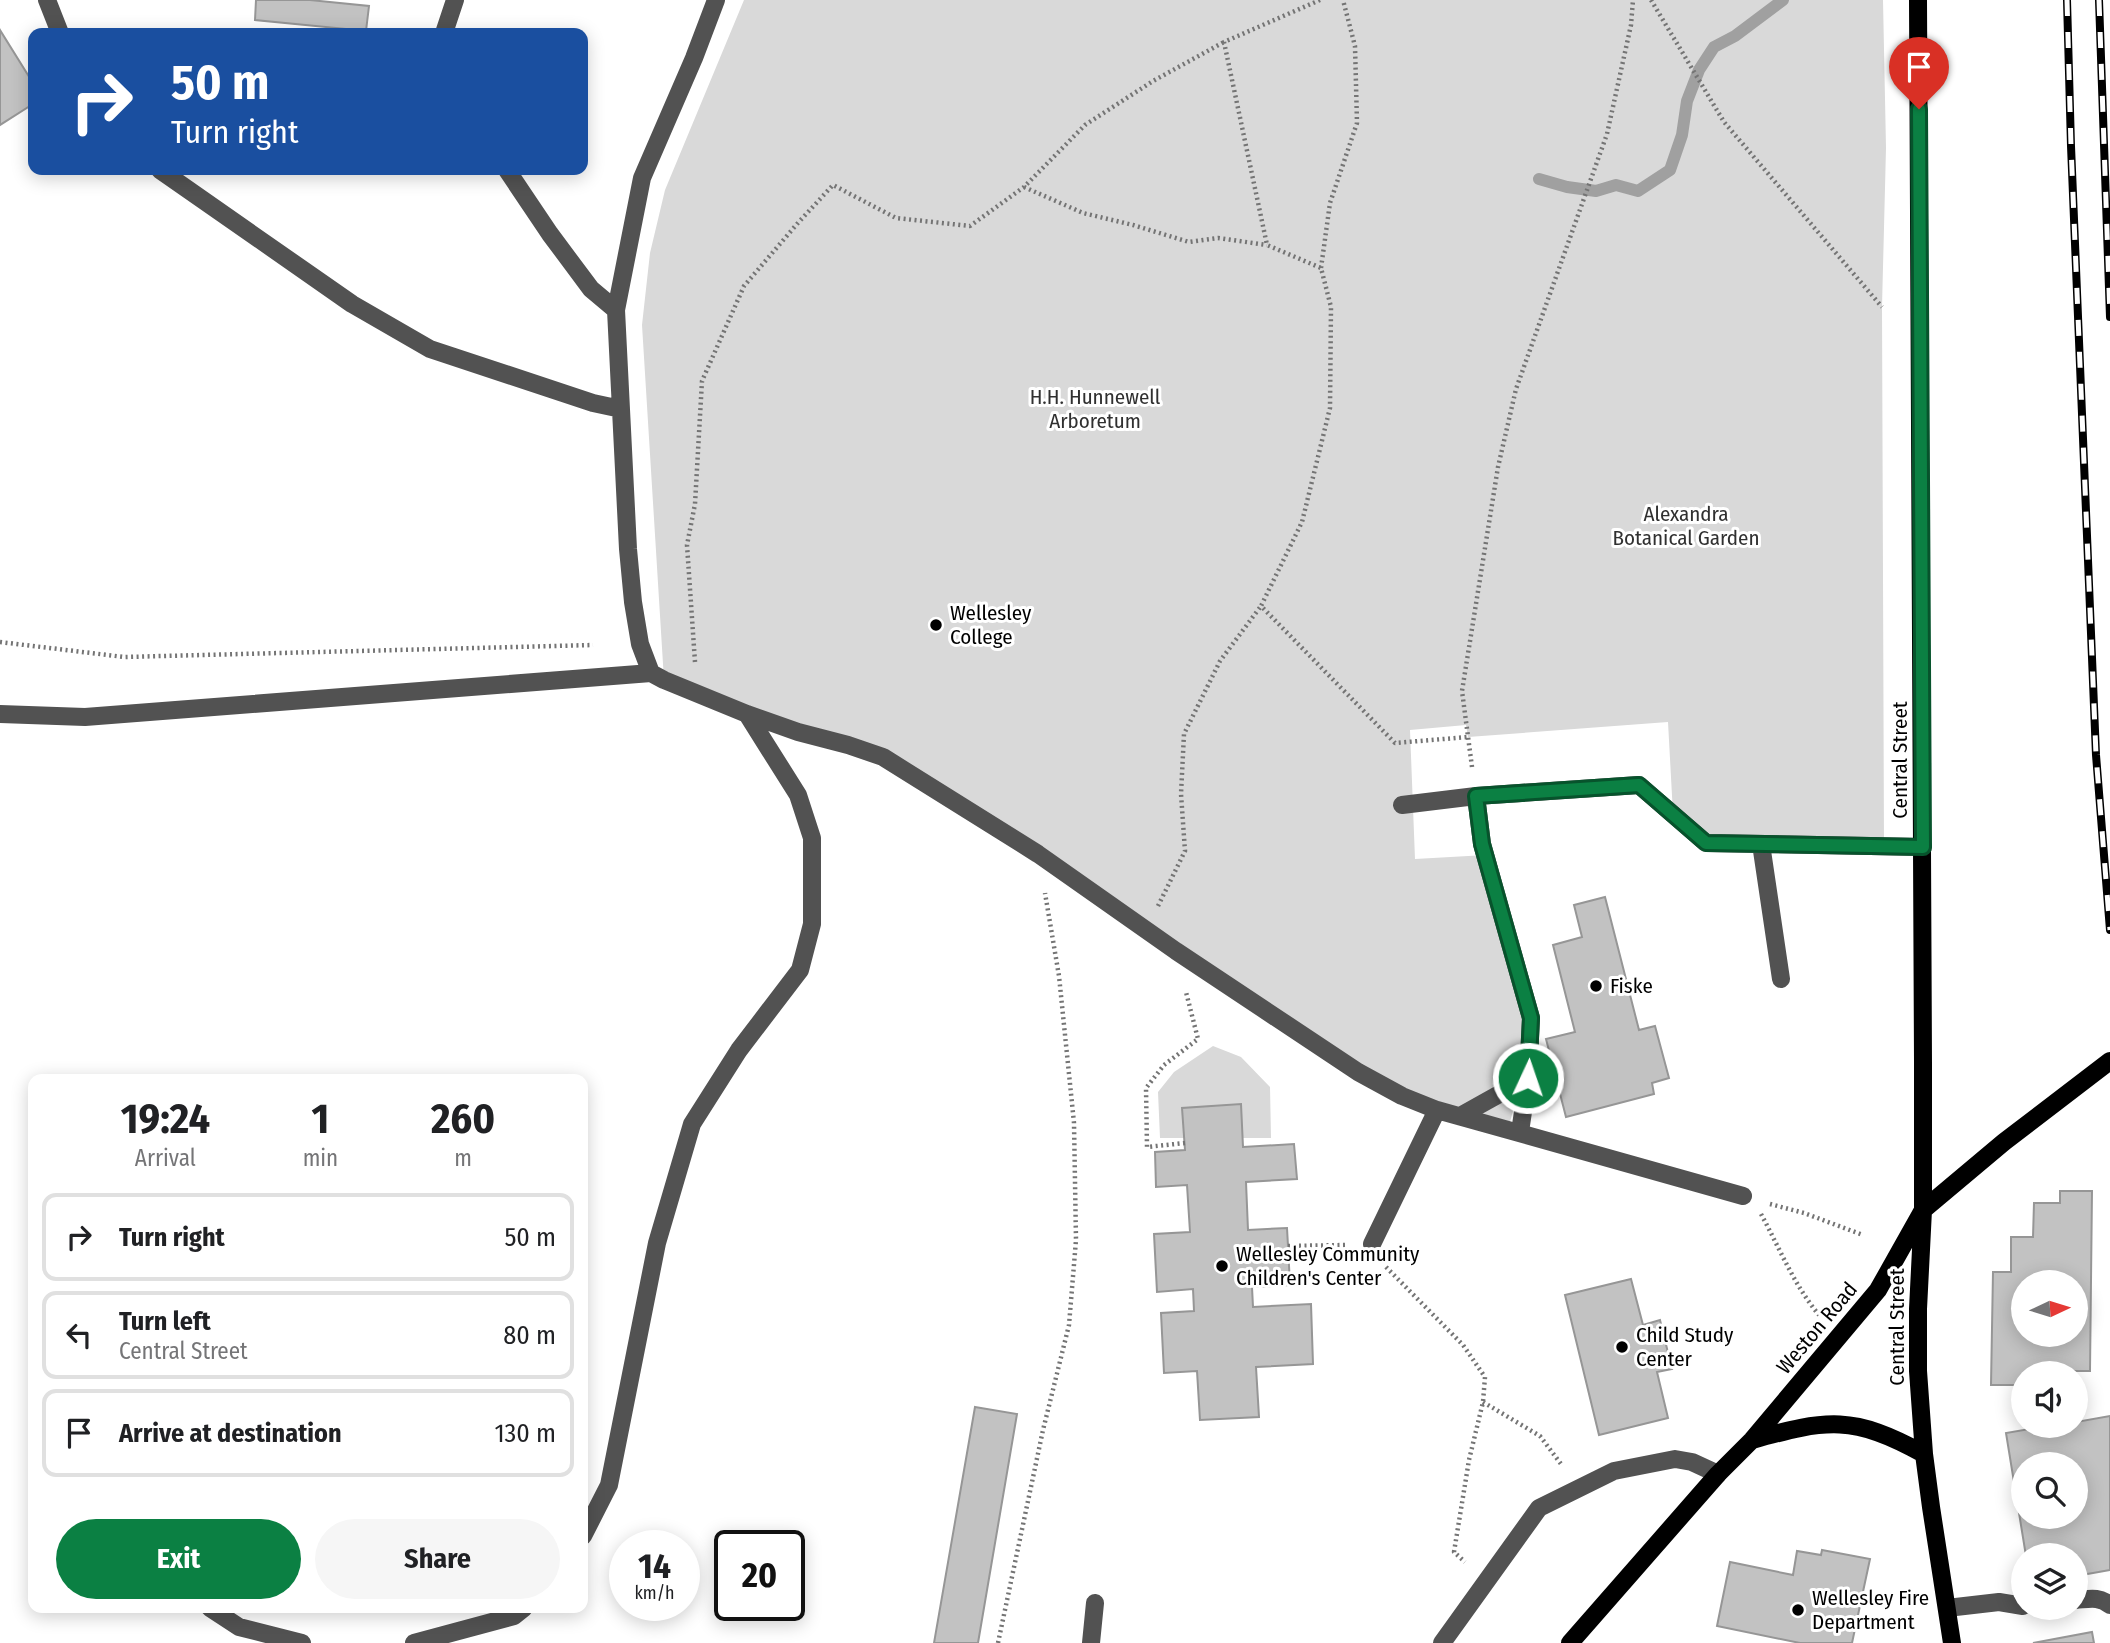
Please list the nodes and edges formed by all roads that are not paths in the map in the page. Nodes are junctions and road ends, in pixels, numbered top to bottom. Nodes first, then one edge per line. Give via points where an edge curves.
1 (47, 0) edge
2 (455, 0) edge
3 (716, 0) edge
4 (1918, 0) edge
5 (58, 28) edge
6 (446, 28) edge
7 (167, 175) edge
8 (510, 175) edge
9 (616, 310) junction
10 (621, 409) junction
11 (652, 673) junction
12 (0, 714) edge
13 (747, 714) junction
14 (1476, 796) junction
15 (1402, 805) dead end
16 (1761, 844) junction
17 (1923, 847) junction
18 (1781, 979) dead end
19 (2110, 1060) edge
20 (1528, 1078) junction
21 (1437, 1110) junction
22 (1460, 1116) junction
23 (1520, 1132) junction
24 (1748, 1197) road end
25 (1923, 1210) junction
26 (1372, 1244) road end
27 (1752, 1440) junction
28 (1924, 1454) junction
29 (1718, 1474) junction
30 (588, 1527) edge
31 (2088, 1598) edge
32 (1095, 1603) dead end
33 (2011, 1604) edge
34 (2110, 1605) edge
35 (1947, 1608) junction
36 (218, 1613) edge
37 (518, 1613) edge
38 (302, 1643) edge
39 (414, 1643) edge
40 (1091, 1643) edge
41 (1442, 1643) edge
42 (1570, 1643) edge
43 (1952, 1643) edge

1 - 5 lane
2 - 6 lane
3 - 9 lane via 642,178
4 - 17 main road, Central Street
7 - 10 lane via 352,304 430,349
8 - 9 lane via 591,289
9 - 10 lane
10 - 11 lane via 634,602 640,644
11 - 12 lane via 85,717
11 - 13 lane
13 - 21 lane via 883,758 1038,855 1359,1072
13 - 30 lane via 798,796 812,838 812,924 800,970 739,1050 692,1124 657,1243 610,1485
14 - 15 lane
14 - 16 lane via 1639,785 1706,843
14 - 20 lane via 1482,844 1531,1018
16 - 17 lane
16 - 18 lane
17 - 25 main road, Central Street
19 - 25 main road, Weston Road
20 - 22 lane
20 - 23 lane
21 - 22 lane
21 - 26 lane
22 - 23 lane
23 - 24 lane
25 - 27 main road, Weston Road via 1878,1290
25 - 28 main road, Central Street via 1918,1371
27 - 28 main road via 1799,1427 1845,1424 1894,1437
27 - 29 main road, Weston Road
28 - 35 main road, Central Street
29 - 41 lane via 1692,1461 1675,1459 1614,1471 1539,1508
29 - 42 main road, Weston Road
31 - 34 lane via 2103,1599
32 - 40 lane
33 - 35 lane
35 - 43 main road, Central Street
36 - 38 lane via 239,1627
37 - 39 lane

